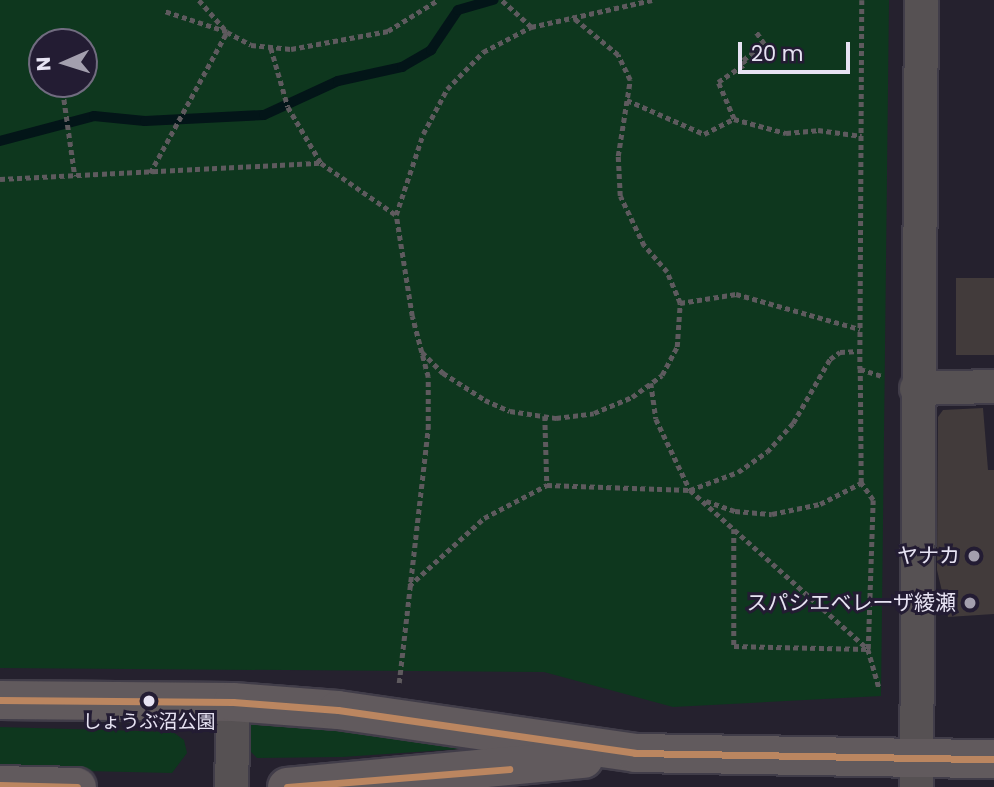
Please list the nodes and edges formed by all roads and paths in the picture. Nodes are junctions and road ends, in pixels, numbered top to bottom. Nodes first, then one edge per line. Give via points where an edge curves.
1 (199, 0) edge
2 (438, 0) edge
3 (501, 0) edge
4 (652, 0) edge
5 (862, 0) edge
6 (921, 0) edge
7 (163, 10) dead end
8 (572, 18) junction
9 (531, 27) junction
10 (227, 32) junction
11 (756, 32) dead end
12 (271, 48) junction
13 (64, 98) edge
14 (627, 100) junction
15 (734, 119) junction
16 (862, 136) junction
17 (321, 163) junction
18 (150, 173) junction
19 (75, 176) junction
20 (0, 179) edge
21 (396, 215) junction
22 (680, 303) junction
23 (860, 329) junction
24 (860, 351) junction
25 (422, 352) junction
26 (860, 369) junction
27 (651, 383) junction
28 (994, 386) edge
29 (916, 388) junction
30 (545, 416) junction
31 (861, 483) junction
32 (547, 485) junction
33 (690, 489) junction
34 (734, 529) junction
35 (408, 586) junction
36 (868, 649) junction
37 (399, 687) dead end
38 (881, 695) dead end
39 (0, 700) edge
40 (233, 702) junction
41 (635, 753) junction
42 (994, 759) edge
43 (915, 772) edge
44 (0, 785) edge
45 (77, 787) edge
46 (231, 787) edge
47 (287, 787) edge

1 - 10 path
2 - 12 path via 388,31 321,46
3 - 9 path
4 - 8 path
5 - 16 path
6 - 29 street
7 - 10 path
8 - 9 path
8 - 14 path via 618,55 630,80
9 - 21 path via 483,52 447,89 423,134
10 - 12 path via 251,45
10 - 18 path
11 - 15 path via 764,44 718,82
12 - 17 path via 288,107
13 - 19 path
14 - 15 path via 704,134
14 - 22 path via 618,156 620,196 644,246 667,272
15 - 16 path via 786,133 818,130
16 - 23 path
17 - 18 path
17 - 21 path
18 - 19 path
19 - 20 path
21 - 25 path via 401,261
22 - 23 path via 736,294
22 - 27 path via 677,348 662,375
23 - 24 path
24 - 26 path
24 - 33 path via 840,352 830,359 793,423 767,452 738,472
25 - 30 path via 443,373 485,400 510,411
25 - 35 path via 428,377 428,429
26 - 29 path
26 - 31 path
27 - 30 path via 594,413
27 - 33 path via 656,419
28 - 29 street
29 - 43 street
30 - 32 path
31 - 33 path via 820,505 772,514 736,511 708,502
31 - 36 path via 873,500
32 - 33 path
32 - 35 path via 484,518
33 - 34 path
34 - 36 path
34 - 36 path via 734,646
35 - 37 path
36 - 38 path
39 - 40 main road
40 - 41 main road via 338,710
40 - 46 street
41 - 43 main road
41 - 47 main road via 501,770
42 - 43 main road
44 - 45 main road

